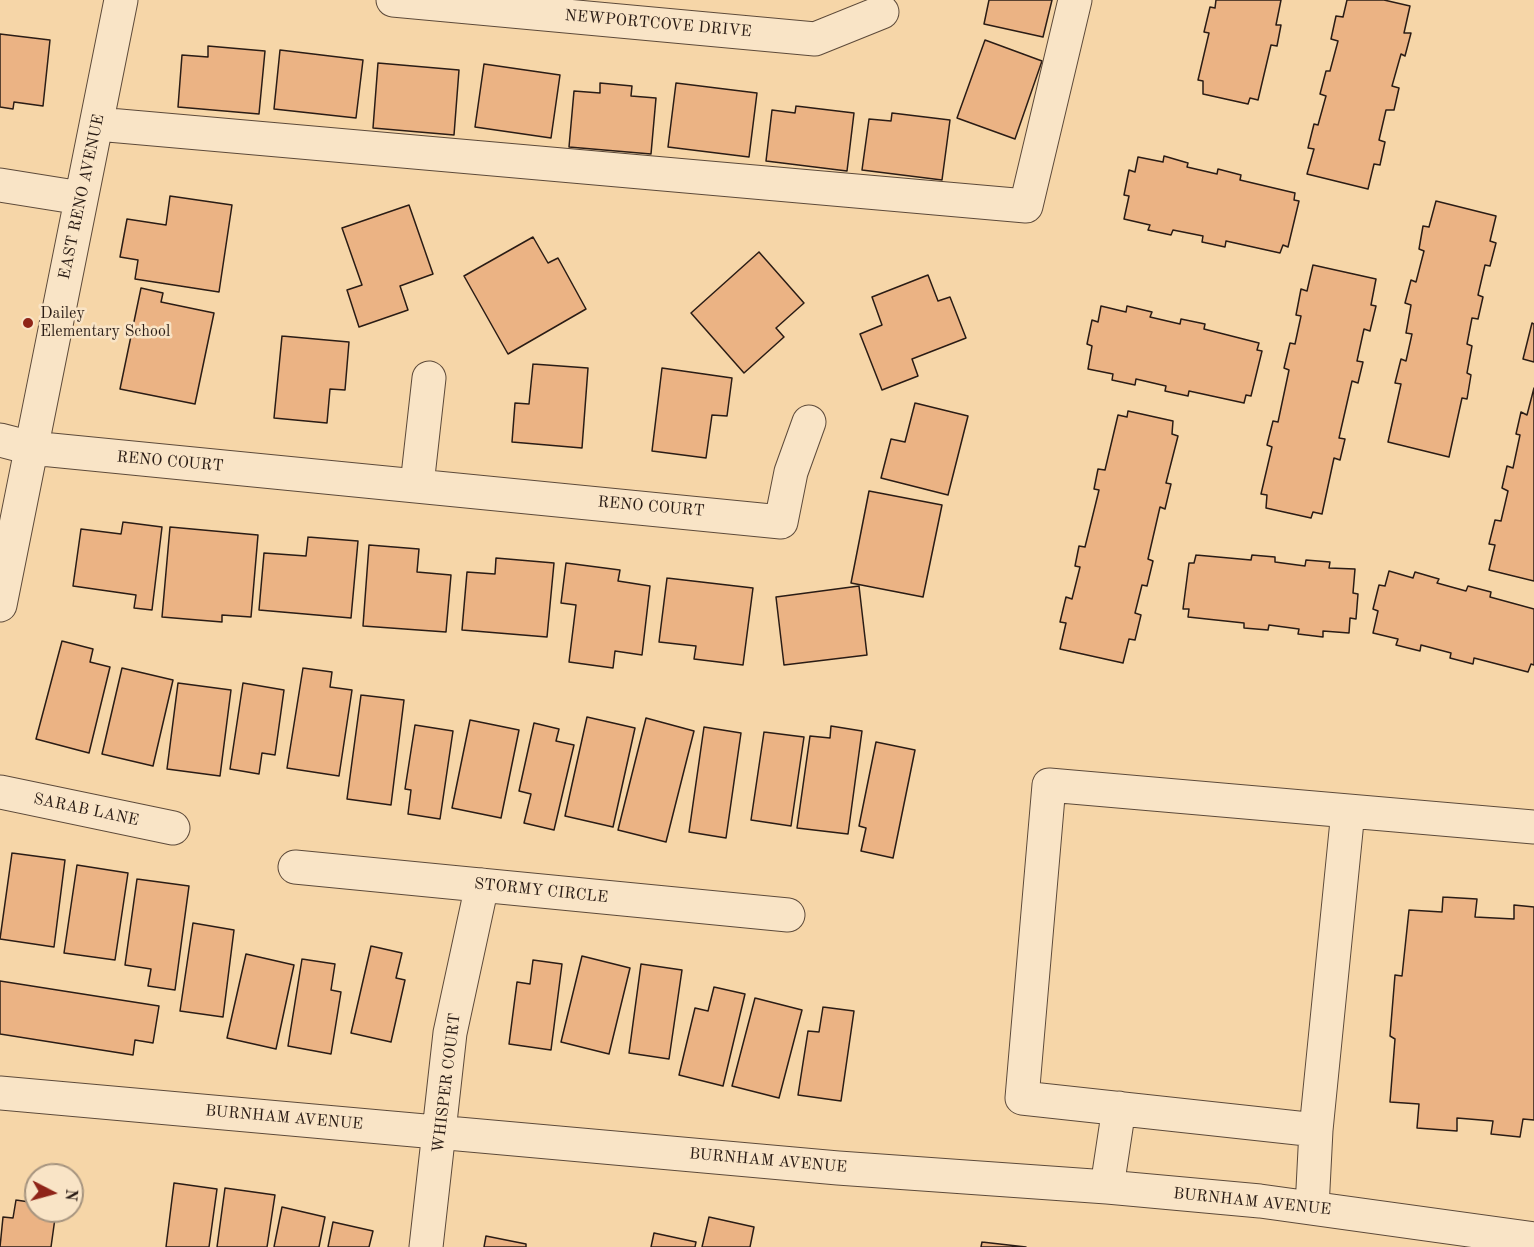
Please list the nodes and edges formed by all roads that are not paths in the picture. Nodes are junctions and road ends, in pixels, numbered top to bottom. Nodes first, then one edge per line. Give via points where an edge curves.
1 (121, 0) edge
2 (393, 0) edge
3 (1075, 0) edge
4 (479, 4) edge
5 (565, 8) edge
6 (882, 12) dead end
7 (97, 124) junction
8 (0, 185) edge
9 (81, 198) junction
10 (429, 378) dead end
11 (809, 422) dead end
12 (15, 444) edge
13 (417, 485) junction
14 (0, 605) edge
15 (0, 792) edge
16 (1348, 811) junction
17 (1534, 827) edge
18 (173, 828) dead end
19 (295, 867) dead end
20 (482, 885) junction
21 (788, 915) dead end
22 (0, 1093) edge
23 (1119, 1108) junction
24 (1316, 1130) junction
25 (441, 1132) junction
26 (1107, 1187) junction
27 (1312, 1208) junction
28 (1534, 1239) edge
29 (1488, 1240) edge
30 (426, 1247) edge

1 - 7 street, EAST RENO AVENUE
2 - 4 street, NEWPORTCOVE DRIVE
3 - 7 street via 1026,206
4 - 5 street, NEWPORTCOVE DRIVE
5 - 6 street, NEWPORTCOVE DRIVE via 816,39
7 - 9 street, EAST RENO AVENUE
8 - 9 street
9 - 12 street, EAST RENO AVENUE
10 - 13 street
11 - 13 street, RENO COURT via 791,472 781,522
12 - 13 street, RENO COURT
12 - 14 street, EAST RENO AVENUE
15 - 18 street, SARAB LANE
16 - 17 street
16 - 23 street via 1049,785 1022,1098
16 - 24 street
19 - 20 street, STORMY CIRCLE
20 - 21 street, STORMY CIRCLE
20 - 25 street, WHISPER COURT via 450,1033
22 - 25 street, BURNHAM AVENUE
23 - 24 street
23 - 26 street
24 - 27 street
25 - 26 street, BURNHAM AVENUE via 838,1168
25 - 30 street, WHISPER COURT
26 - 27 street, BURNHAM AVENUE
27 - 29 street, BURNHAM AVENUE
28 - 29 street, BURNHAM AVENUE

